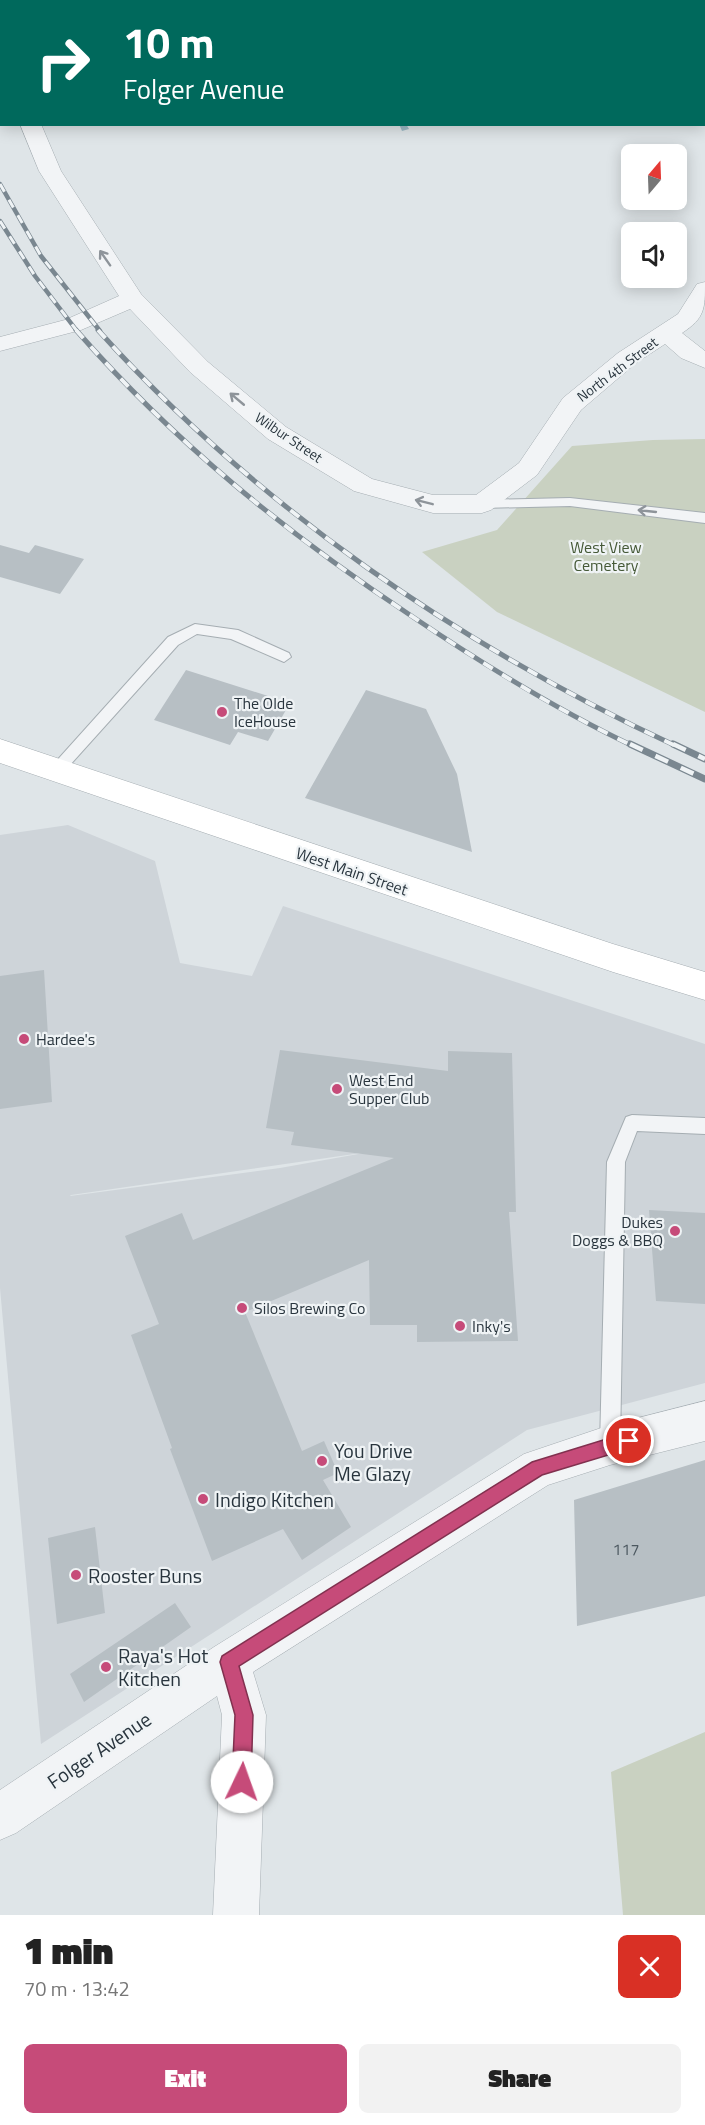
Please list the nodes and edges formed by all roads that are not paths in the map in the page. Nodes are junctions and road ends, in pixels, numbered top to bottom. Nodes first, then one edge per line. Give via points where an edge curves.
1 (31, 126) edge
2 (705, 289) edge
3 (133, 299) junction
4 (666, 332) junction
5 (0, 344) edge
6 (705, 360) edge
7 (482, 504) junction
8 (705, 518) edge
9 (284, 657) dead end
10 (0, 751) edge
11 (56, 771) junction
12 (705, 986) edge
13 (705, 1126) edge
14 (705, 1422) edge
15 (610, 1446) junction
16 (229, 1662) junction
17 (0, 1817) edge
18 (236, 1915) edge

3 -> 1 street, Wilbur Street via 50,171
2 - 4 street, North 4th Street via 687,319
3 - 5 street via 73,325
7 -> 3 street, Wilbur Street via 434,504 363,485 277,433 199,367
4 - 6 street via 690,353
4 - 7 street, North 4th Street via 627,358 572,404 528,469
8 -> 7 lane via 570,502
9 - 11 lane via 233,634 195,629 173,641
10 - 11 main road, West Main Street
11 - 12 main road, West Main Street
13 - 15 lane via 632,1123 616,1162
14 - 15 street, Folger Avenue
15 - 16 street, Folger Avenue via 538,1468
16 - 17 street, Folger Avenue
16 - 18 street via 244,1715

